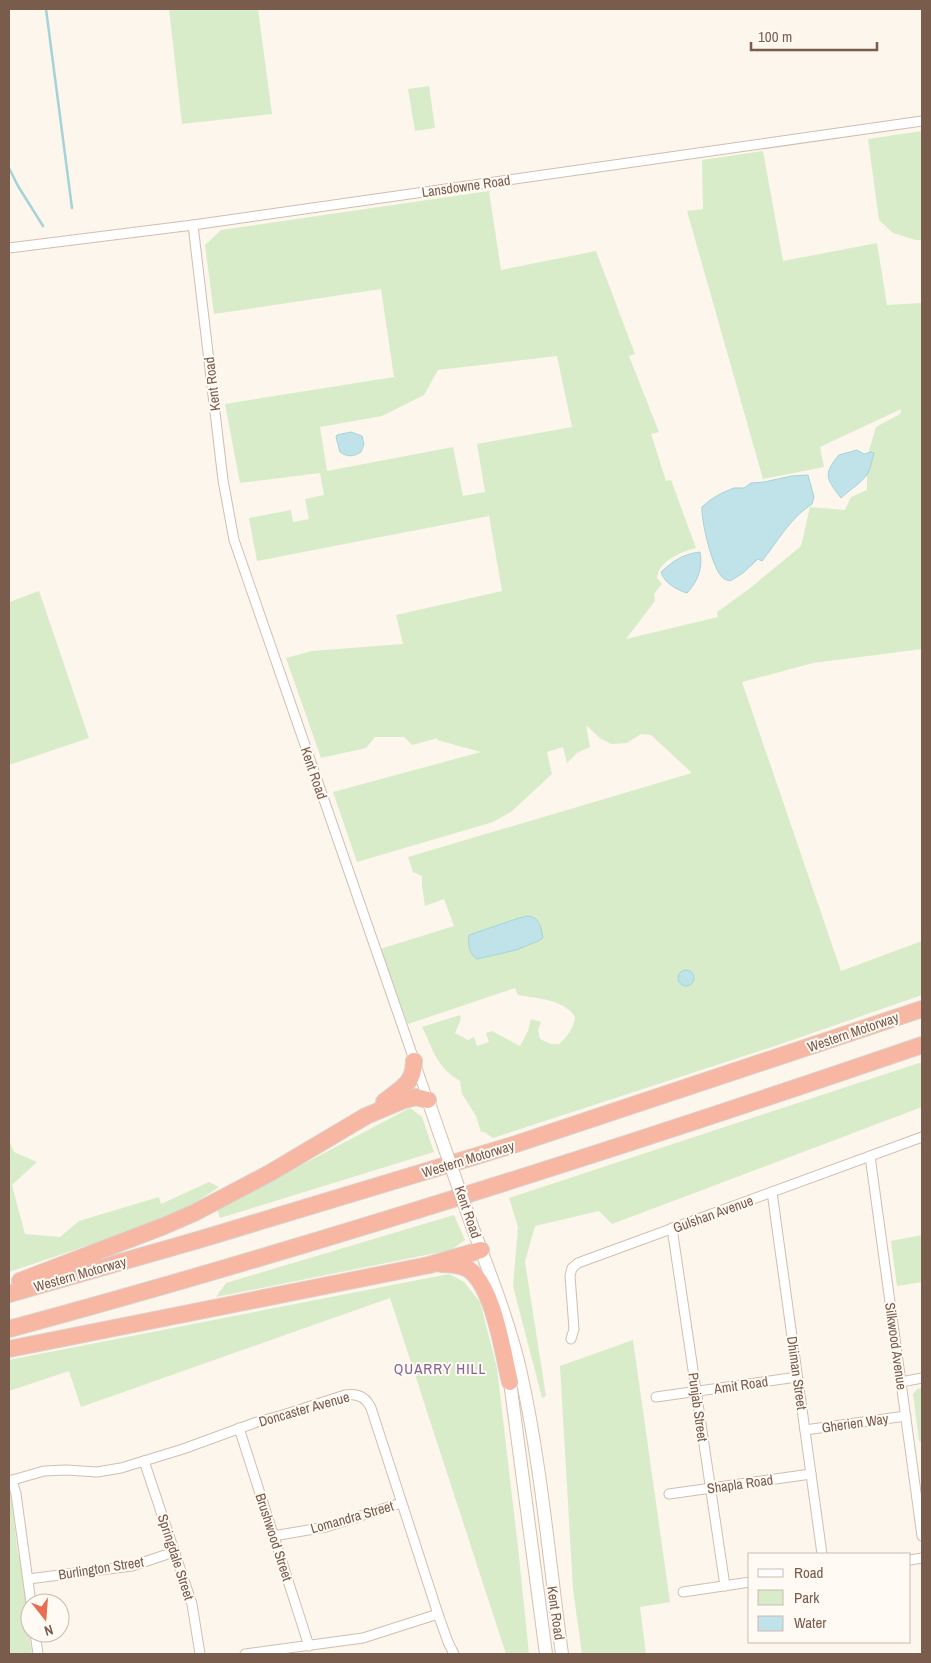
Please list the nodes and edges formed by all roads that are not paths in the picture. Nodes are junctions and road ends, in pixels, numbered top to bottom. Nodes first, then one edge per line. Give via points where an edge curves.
1 (922, 122) edge
2 (193, 225) junction
3 (9, 248) edge
4 (922, 1009) edge
5 (922, 1045) edge
6 (414, 1061) junction
7 (428, 1100) junction
8 (366, 1116) junction
9 (922, 1138) edge
10 (870, 1156) junction
11 (772, 1192) junction
12 (672, 1228) junction
13 (481, 1250) junction
14 (429, 1264) junction
15 (9, 1286) edge
16 (9, 1294) edge
17 (500, 1307) junction
18 (9, 1329) edge
19 (571, 1339) dead end
20 (9, 1349) edge
21 (798, 1377) junction
22 (922, 1378) edge
23 (510, 1382) junction
24 (901, 1382) junction
25 (696, 1391) junction
26 (656, 1397) dead end
27 (906, 1416) junction
28 (239, 1428) junction
29 (805, 1430) junction
30 (922, 1456) edge
31 (912, 1458) junction
32 (144, 1461) junction
33 (811, 1474) junction
34 (11, 1481) edge
35 (710, 1488) junction
36 (669, 1494) dead end
37 (401, 1503) junction
38 (273, 1536) junction
39 (922, 1536) edge
40 (174, 1552) junction
41 (822, 1553) edge
42 (28, 1579) junction
43 (748, 1582) edge
44 (725, 1586) junction
45 (683, 1592) dead end
46 (30, 1593) edge
47 (438, 1614) junction
48 (309, 1646) junction
49 (200, 1654) edge
50 (245, 1654) edge
51 (454, 1654) edge
52 (546, 1654) edge
53 (562, 1654) edge

1 - 2 street, Lansdowne Road
2 - 3 street, Lansdowne Road
2 - 6 street, Kent Road via 223,480 234,540
4 - 16 highway, Western Motorway via 516,1144
5 - 18 highway via 428,1206
6 - 7 street, Kent Road
6 - 8 highway via 410,1080
7 - 8 highway via 411,1098
7 - 13 main road, Kent Road, bridge
8 - 15 highway via 194,1213
9 - 10 street, Gulshan Avenue
10 - 11 street, Gulshan Avenue
10 - 24 street, Silkwood Avenue
11 - 12 street, Gulshan Avenue
11 - 21 street, Dhiman Street
12 - 19 street, Gulshan Avenue via 576,1264 570,1276 574,1329
12 - 25 street, Punjab Street
13 - 14 highway
13 - 17 main road, Kent Road
14 - 20 highway
14 - 23 highway via 460,1266 468,1269 478,1281 491,1305
17 - 23 main road, Kent Road
17 - 53 main road, Kent Road via 519,1367 531,1424
21 - 25 street, Amit Road
21 - 29 street, Dhiman Street
22 - 24 street
23 - 52 main road, Kent Road
24 - 27 street, Silkwood Avenue
25 - 26 street, Amit Road
25 - 35 street, Punjab Street
27 - 29 street, Gherien Way
27 - 31 street, Silkwood Avenue
28 - 32 street, Doncaster Avenue
28 - 37 street, Doncaster Avenue via 345,1395 361,1396 371,1408
28 - 38 street, Brushwood Street
29 - 33 street, Dhiman Street
30 - 31 street
31 - 39 street, Silkwood Avenue
32 - 34 street, Doncaster Avenue via 104,1471 44,1471
32 - 40 street, Springdale Street
33 - 35 street, Shapla Road
33 - 41 street, Dhiman Street
34 - 42 street via 16,1494
35 - 36 street, Shapla Road
35 - 44 street, Punjab Street
37 - 38 street, Lomandra Street via 326,1527
37 - 47 street, Doncaster Avenue
38 - 48 street, Brushwood Street
40 - 42 street, Burlington Street via 132,1566
40 - 49 street, Springdale Street via 194,1613
42 - 46 street
43 - 44 street
44 - 45 street
47 - 48 street via 363,1638
47 - 51 street, Doncaster Avenue
48 - 50 street

